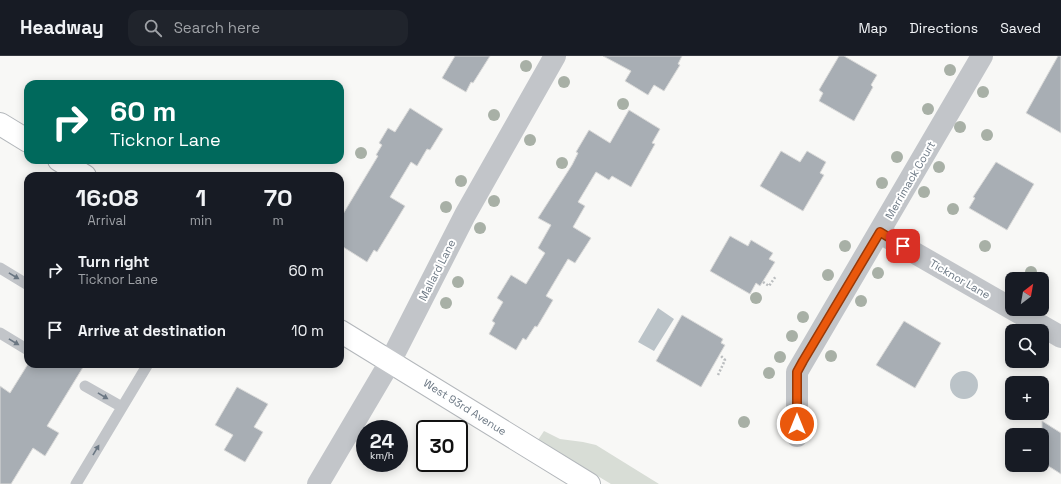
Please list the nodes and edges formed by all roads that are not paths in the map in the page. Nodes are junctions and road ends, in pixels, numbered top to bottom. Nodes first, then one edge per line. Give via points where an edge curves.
1 (555, 56) edge
2 (982, 56) edge
3 (2, 131) edge
4 (24, 139) edge
5 (66, 164) edge
6 (78, 172) edge
7 (880, 232) junction
8 (0, 268) edge
9 (24, 283) edge
10 (0, 334) edge
11 (344, 334) edge
12 (1061, 337) edge
13 (24, 348) edge
14 (390, 362) junction
15 (146, 368) edge
16 (85, 386) dead end
17 (122, 407) junction
18 (797, 436) dead end
19 (76, 484) edge
20 (318, 484) edge
21 (589, 484) edge

1 - 14 street, Mallard Lane via 465,214
2 - 7 street, Merrimack Court
3 - 4 street
5 - 6 street
7 - 12 street, Ticknor Lane
7 - 18 street, Merrimack Court via 797,372
8 -> 9 lane
10 -> 13 lane
11 - 14 street, West 93rd Avenue
14 - 20 street, Mallard Lane
14 - 21 street, West 93rd Avenue
15 - 17 lane
16 -> 17 lane
19 -> 17 lane

